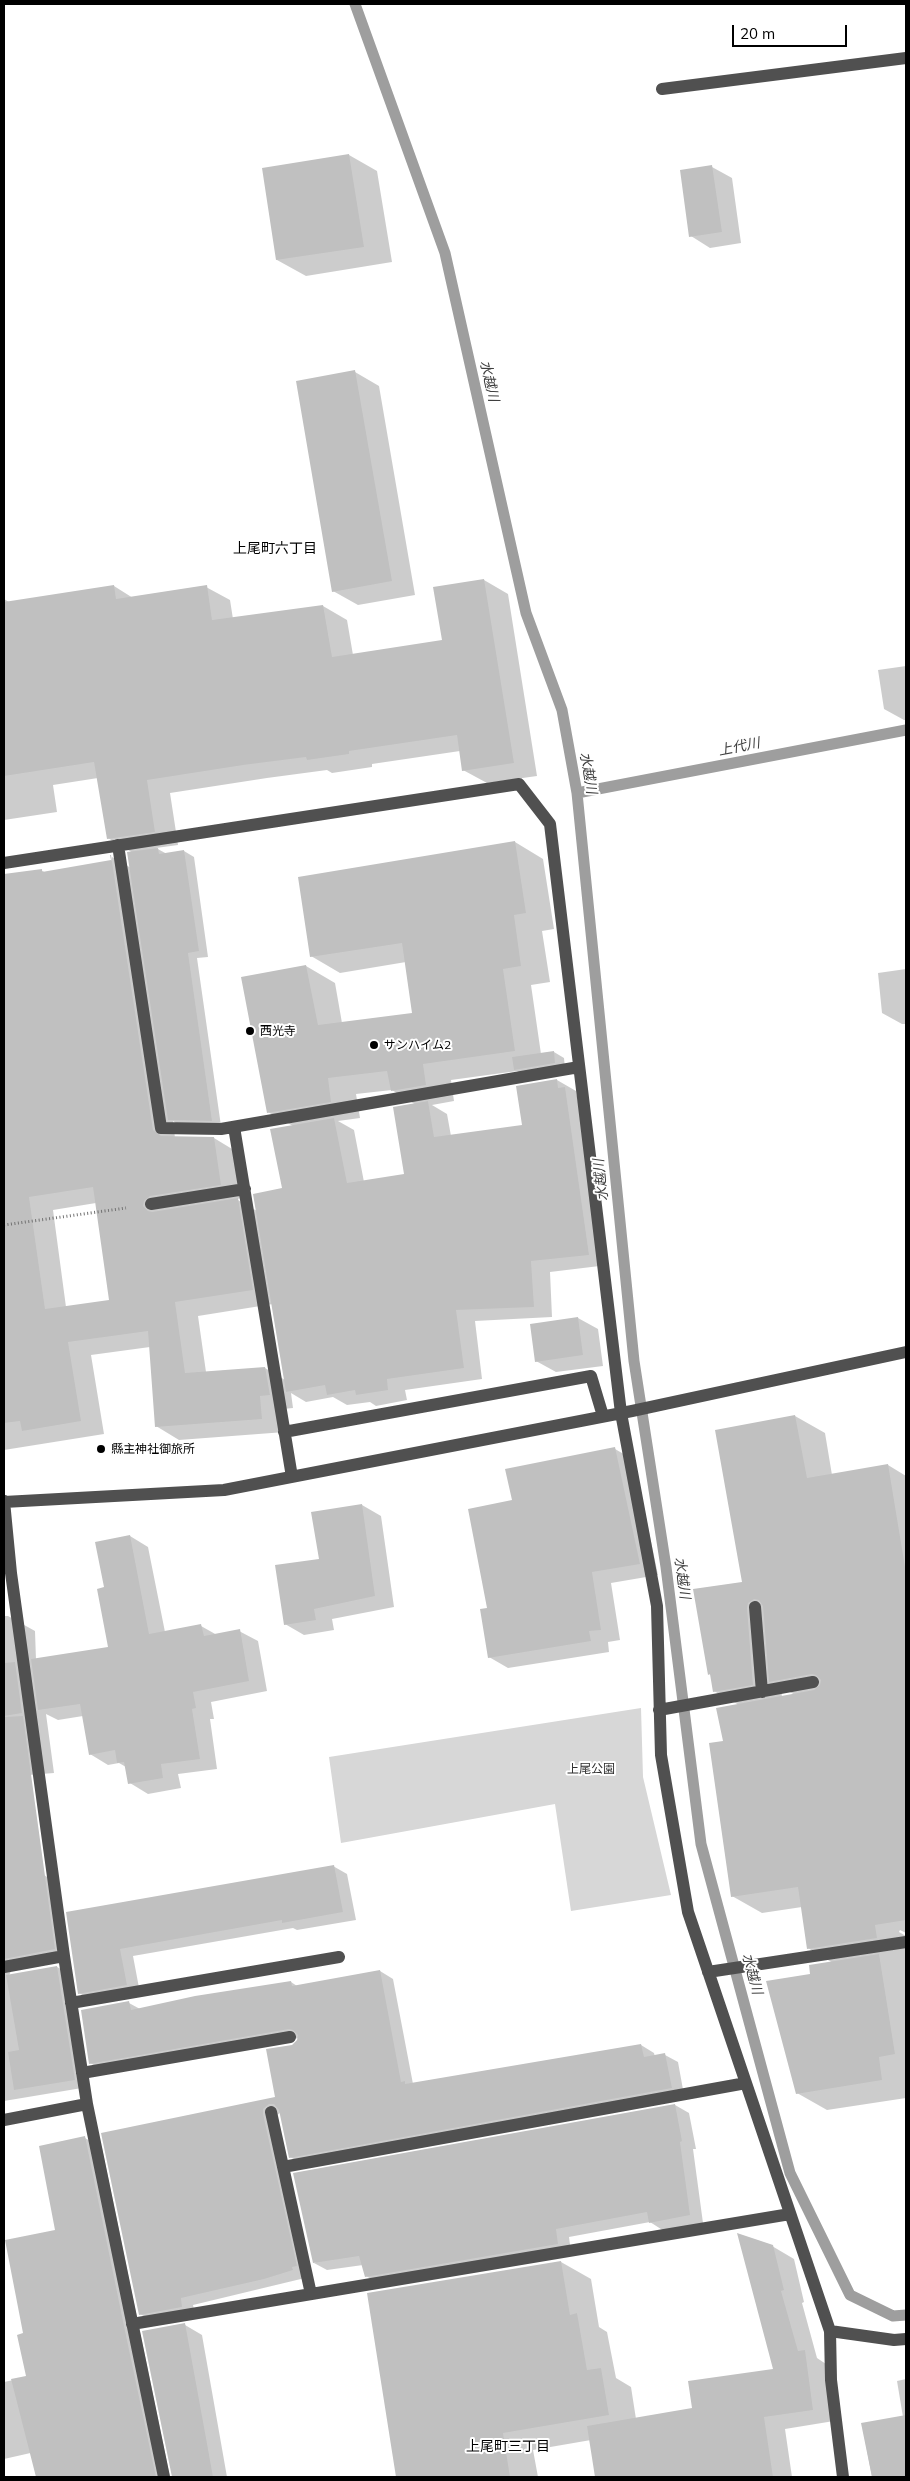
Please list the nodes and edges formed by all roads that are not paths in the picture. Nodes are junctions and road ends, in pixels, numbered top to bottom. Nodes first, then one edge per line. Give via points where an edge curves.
1 (906, 58) edge
2 (662, 89) dead end
3 (118, 845) junction
4 (4, 863) edge
5 (579, 1067) junction
6 (234, 1127) junction
7 (245, 1189) junction
8 (151, 1204) road end
9 (906, 1352) edge
10 (626, 1412) junction
11 (604, 1416) junction
12 (284, 1432) junction
13 (292, 1477) junction
14 (4, 1501) edge
15 (756, 1607) dead end
16 (813, 1682) dead end
17 (762, 1692) junction
18 (660, 1710) junction
19 (906, 1942) edge
20 (64, 1956) junction
21 (338, 1957) dead end
22 (4, 1967) edge
23 (708, 1972) junction
24 (71, 2003) junction
25 (290, 2037) dead end
26 (82, 2073) junction
27 (746, 2083) junction
28 (87, 2104) junction
29 (271, 2112) dead end
30 (4, 2120) edge
31 (283, 2167) junction
32 (790, 2214) junction
33 (311, 2294) junction
34 (132, 2324) junction
35 (830, 2331) junction
36 (906, 2339) edge
37 (164, 2477) edge
38 (843, 2477) edge

1 - 2 street
3 - 4 street
3 - 5 street via 519,784 550,824
3 - 6 street via 161,1128
5 - 6 street
5 - 10 street
6 - 7 street
7 - 8 street
7 - 12 street
9 - 10 street
10 - 11 street
10 - 18 street via 657,1606
11 - 12 street via 591,1376
11 - 13 street
12 - 13 street
13 - 14 street via 224,1490
14 - 20 street
15 - 17 street
16 - 17 street
17 - 18 street
18 - 23 street via 661,1755 688,1912
19 - 23 street
20 - 22 street
20 - 24 street
21 - 24 street
23 - 27 street
24 - 26 street
25 - 26 street
26 - 28 street
27 - 31 street
27 - 32 street
28 - 30 street
28 - 34 street
29 - 31 street
31 - 33 street
32 - 33 street
32 - 35 street
33 - 34 street
34 - 37 street
35 - 36 street
35 - 38 street via 831,2380

